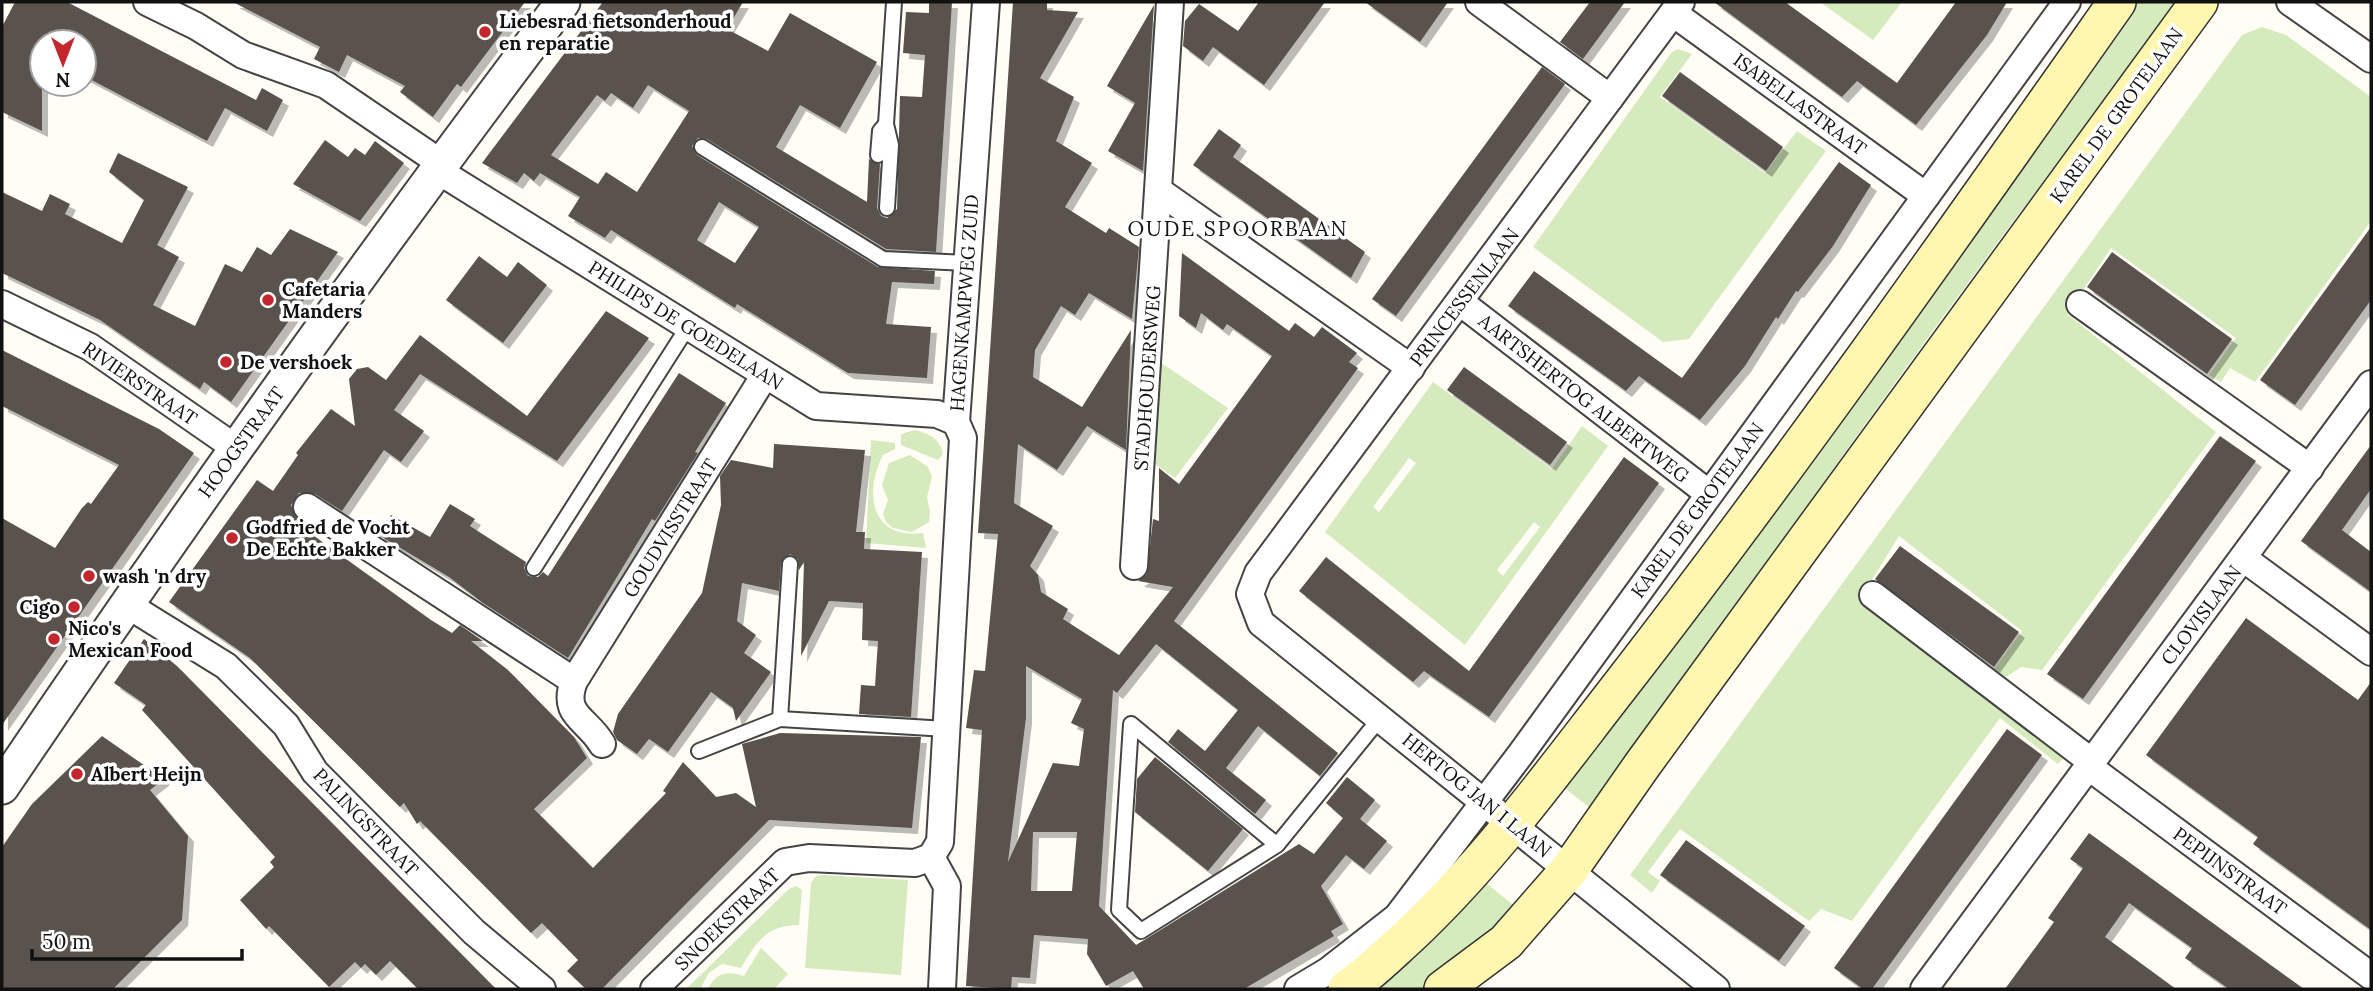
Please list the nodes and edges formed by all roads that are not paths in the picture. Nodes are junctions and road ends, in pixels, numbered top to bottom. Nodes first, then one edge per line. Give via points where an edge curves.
1 (147, 2) edge
2 (563, 2) edge
3 (894, 2) edge
4 (986, 2) edge
5 (1170, 2) edge
6 (1479, 2) edge
7 (2067, 2) edge
8 (2117, 2) edge
9 (2199, 2) edge
10 (2290, 2) edge
11 (1677, 7) edge
12 (2371, 59) edge
13 (1611, 98) junction
14 (886, 124) junction
15 (702, 147) dead end
16 (878, 155) dead end
17 (439, 167) junction
18 (1159, 191) junction
19 (1926, 196) junction
20 (887, 208) dead end
21 (967, 263) junction
22 (1460, 302) junction
23 (2, 304) edge
24 (2080, 304) dead end
25 (689, 325) junction
26 (1411, 368) junction
27 (765, 376) junction
28 (2371, 384) edge
29 (956, 422) junction
30 (237, 449) junction
31 (2310, 468) junction
32 (1708, 493) junction
33 (307, 507) dead end
34 (2243, 558) junction
35 (790, 564) dead end
36 (1134, 566) dead end
37 (534, 568) dead end
38 (1250, 594) joint
39 (1873, 595) dead end
40 (126, 604) junction
41 (2371, 652) edge
42 (574, 681) junction
43 (1381, 717) junction
44 (780, 719) junction
45 (947, 729) junction
46 (602, 744) dead end
47 (699, 751) dead end
48 (2090, 765) junction
49 (2, 787) edge
50 (1483, 802) junction
51 (1513, 825) junction
52 (1277, 845) junction
53 (931, 857) junction
54 (1569, 870) junction
55 (2371, 976) edge
56 (542, 989) edge
57 (654, 989) edge
58 (942, 989) edge
59 (1298, 989) edge
60 (1347, 989) edge
61 (1443, 989) edge
62 (1716, 989) edge
63 (1924, 989) edge

1 - 17 street, PHILIPS DE GOEDELAAN via 243,55 326,85 429,155
2 - 17 street, HOOGSTRAAT
3 - 14 lane
4 - 21 street, HAGENKAMPWEG ZUID
5 - 18 street, STADHOUDERSWEG
6 - 13 street
7 - 19 street, KAREL DE GROTELAAN
8 - 51 main road via 1974,206 1657,638
9 - 54 main road, KAREL DE GROTELAAN
10 - 12 street
11 - 13 street, PRINCESSENLAAN
11 - 19 street, ISABELLASTRAAT
13 - 22 street, PRINCESSENLAAN
14 - 16 lane via 880,131
14 - 20 lane via 891,145
15 - 21 lane via 883,259
17 - 25 street, PHILIPS DE GOEDELAAN
17 - 30 street, HOOGSTRAAT
18 - 26 street
18 - 36 street, STADHOUDERSWEG
19 - 32 street, KAREL DE GROTELAAN
21 - 29 street, HAGENKAMPWEG ZUID
22 - 26 street, PRINCESSENLAAN
22 - 32 street, AARTSHERTOG ALBERTWEG
23 - 30 street, RIVIERSTRAAT via 90,347
24 - 31 street
25 - 27 street, PHILIPS DE GOEDELAAN
25 - 37 lane
26 - 38 street, PRINCESSENLAAN via 1258,573
27 - 29 street, PHILIPS DE GOEDELAAN via 816,406 937,414
27 - 42 street, GOUDVISSTRAAT
28 - 31 street, CLOVISLAAN
29 - 45 street, HAGENKAMPWEG ZUID via 963,438
30 - 40 street, HOOGSTRAAT
31 - 34 street, CLOVISLAAN
32 - 50 street, KAREL DE GROTELAAN
33 - 42 street
34 - 41 street
34 - 48 street, CLOVISLAAN
35 - 44 lane
38 - 43 street, HERTOG JAN I LAAN via 1261,623
39 - 48 street
40 - 49 street, HOOGSTRAAT
40 - 56 street, PALINGSTRAAT via 226,666 286,726 315,772 474,932
42 - 46 street via 568,696 571,710
43 - 50 street, HERTOG JAN I LAAN
43 - 52 lane
44 - 45 lane
44 - 47 lane
45 - 53 street, HAGENKAMPWEG ZUID via 940,842
48 - 55 street, PEPIJNSTRAAT
48 - 63 street, CLOVISLAAN
50 - 51 street, HERTOG JAN I LAAN
50 - 59 street, KAREL DE GROTELAAN via 1397,916
51 - 54 street, HERTOG JAN I LAAN
51 - 60 main road via 1454,893
52 - 52 lane via 1214,793 1131,724 1119,910 1141,932
53 - 57 street, SNOEKSTRAAT via 915,863 809,858 785,862
53 - 58 street via 947,886
54 - 61 main road, KAREL DE GROTELAAN via 1506,942
54 - 62 street, HERTOG JAN I LAAN

